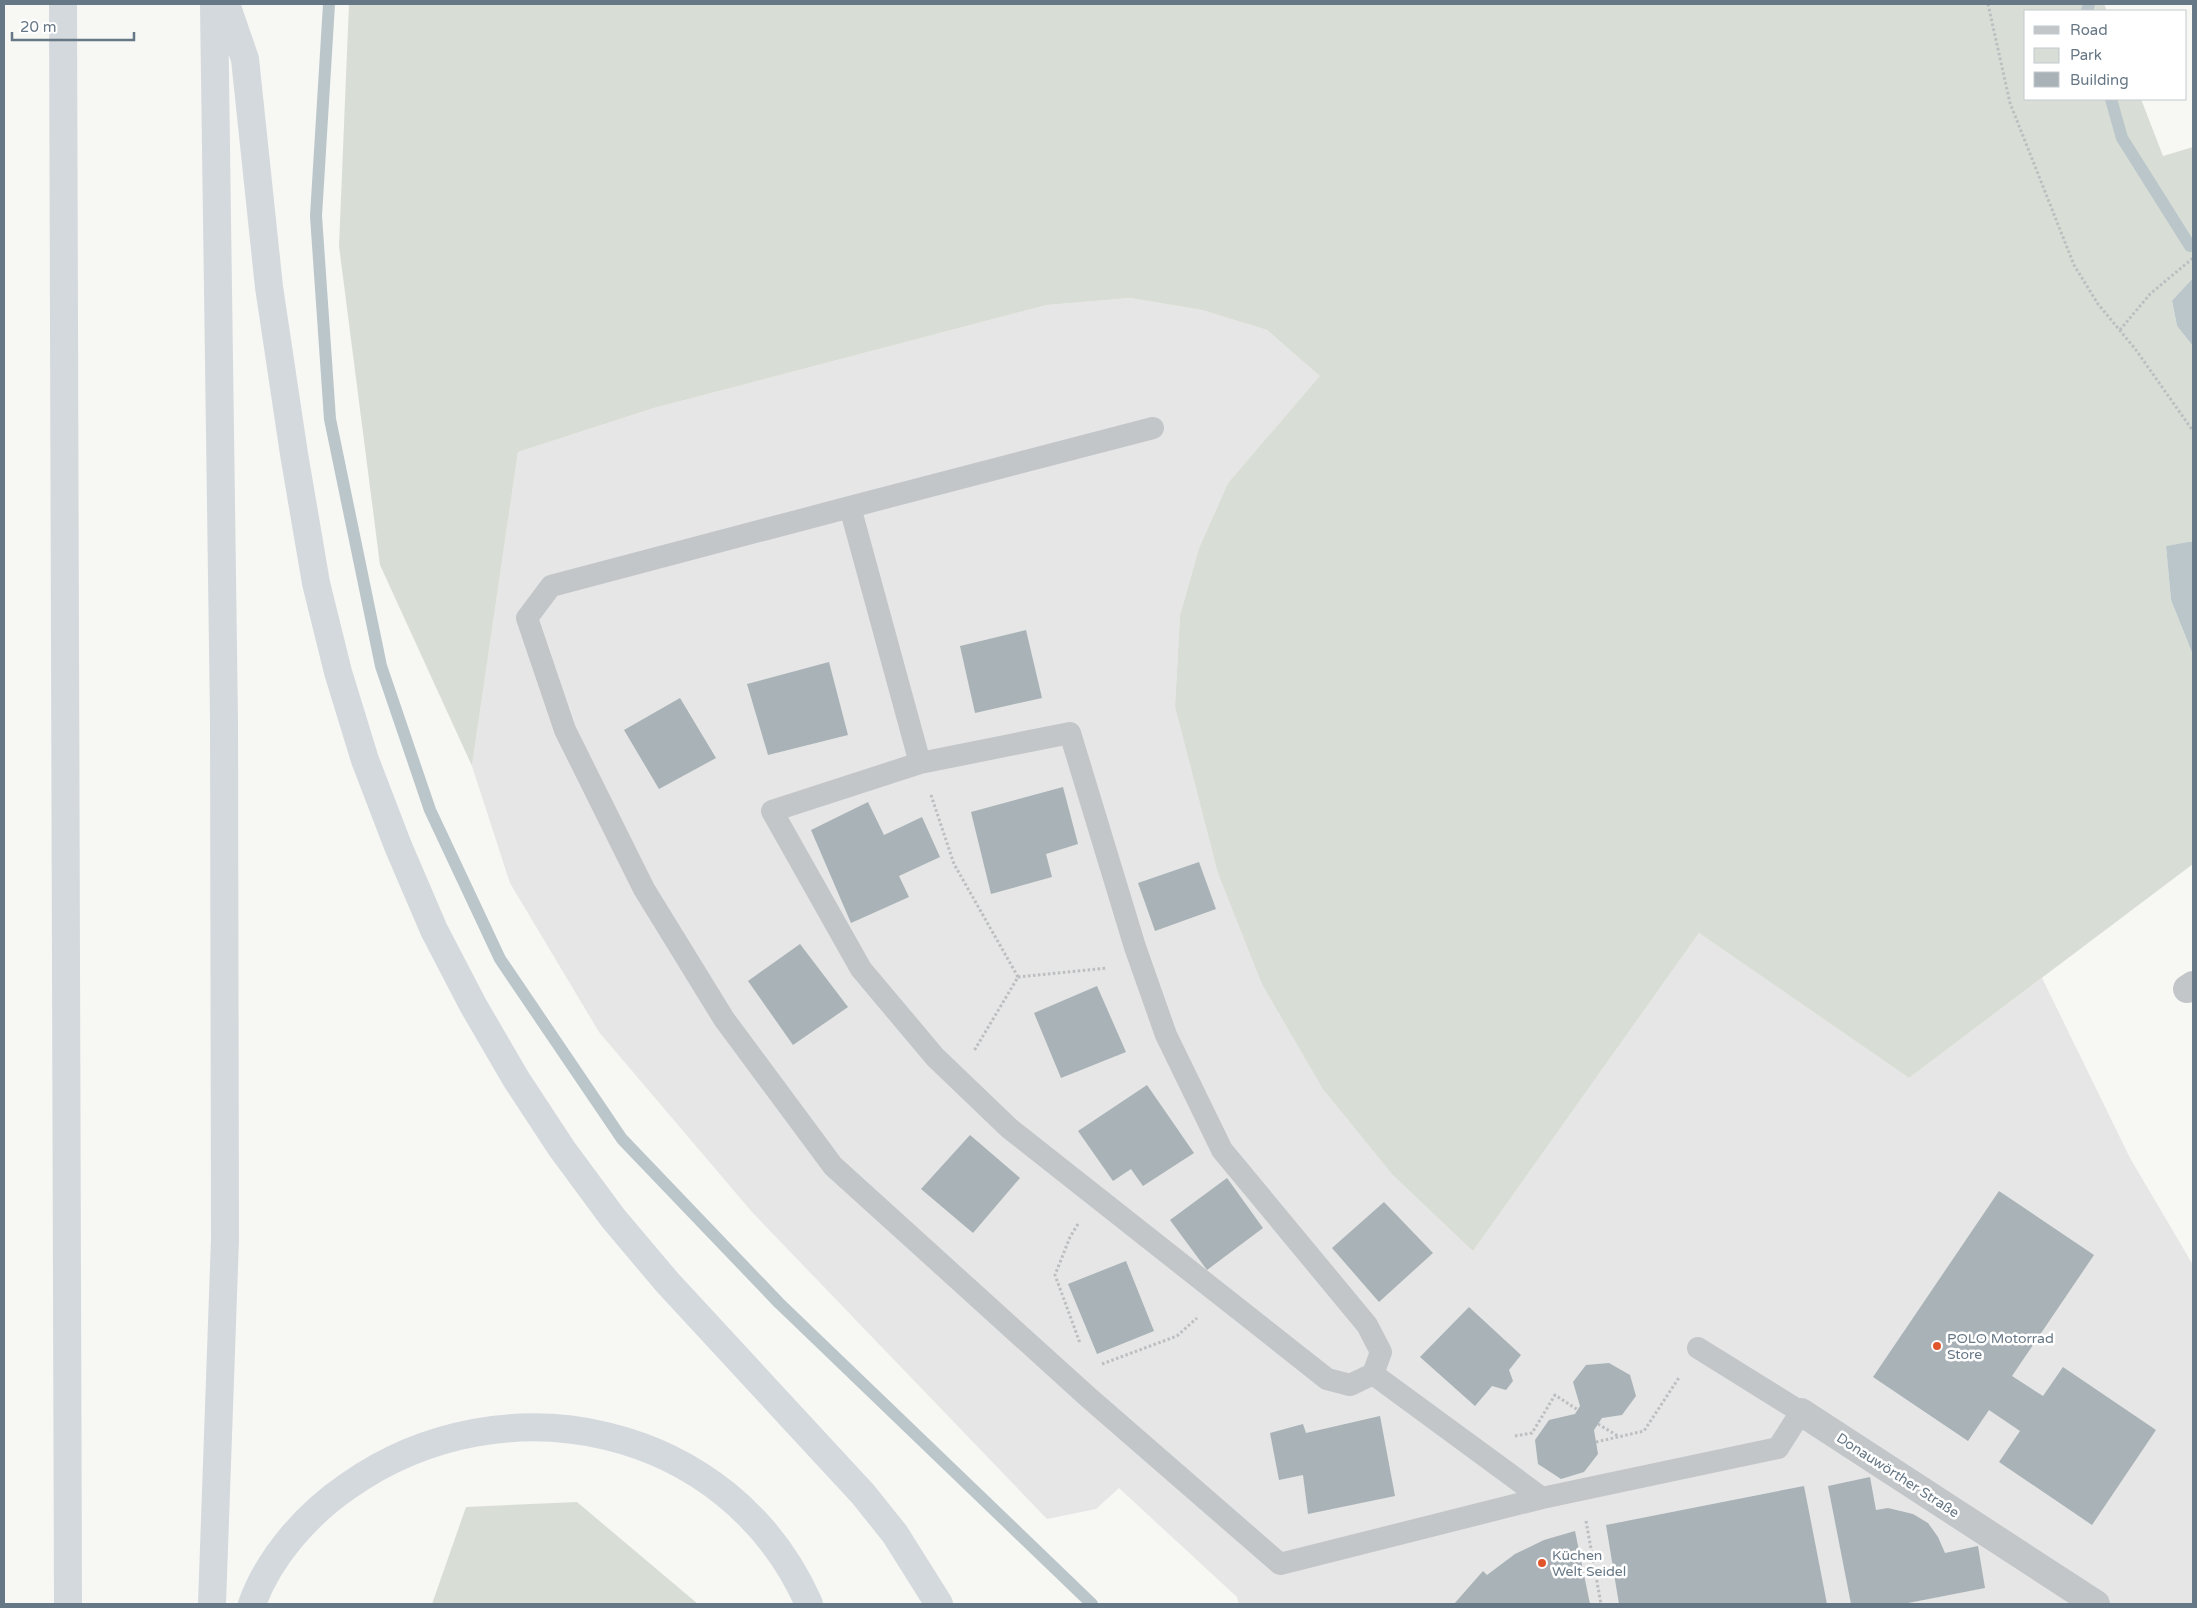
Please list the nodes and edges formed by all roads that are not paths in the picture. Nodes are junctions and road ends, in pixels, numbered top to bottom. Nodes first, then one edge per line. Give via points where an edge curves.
1 (63, 4) edge
2 (214, 4) edge
3 (226, 4) edge
4 (1153, 428) dead end
5 (850, 507) junction
6 (920, 763) junction
7 (1698, 1348) road end
8 (1373, 1374) junction
9 (1801, 1412) junction
10 (1542, 1498) junction
11 (68, 1604) edge
12 (212, 1604) edge
13 (252, 1604) edge
14 (809, 1604) edge
15 (939, 1604) edge
16 (2096, 1604) edge

1 - 11 highway
2 - 12 highway via 224,729 225,1239
3 - 15 highway via 245,58 269,287 316,583 338,672 365,760 434,930 516,1079 607,1210 667,1282 863,1494 894,1534
4 - 5 lane
5 - 6 lane
5 - 10 lane via 551,586 527,618 565,730 644,889 724,1019 833,1166 1088,1397 1280,1564
6 - 8 lane via 1070,733 1141,965 1166,1035 1222,1150 1367,1325 1381,1352
6 - 8 lane via 772,811 861,969 935,1057 1009,1128 1327,1379 1350,1385
7 - 9 lane, Donauwörther Straße
8 - 10 lane
9 - 10 lane via 1778,1448
9 - 16 street, Donauwörther Straße
13 - 14 highway via 257,1589 279,1555 304,1524 332,1497 365,1474 399,1454 436,1440 514,1426 554,1426 594,1432 668,1458 703,1478 734,1502 763,1531 787,1564

